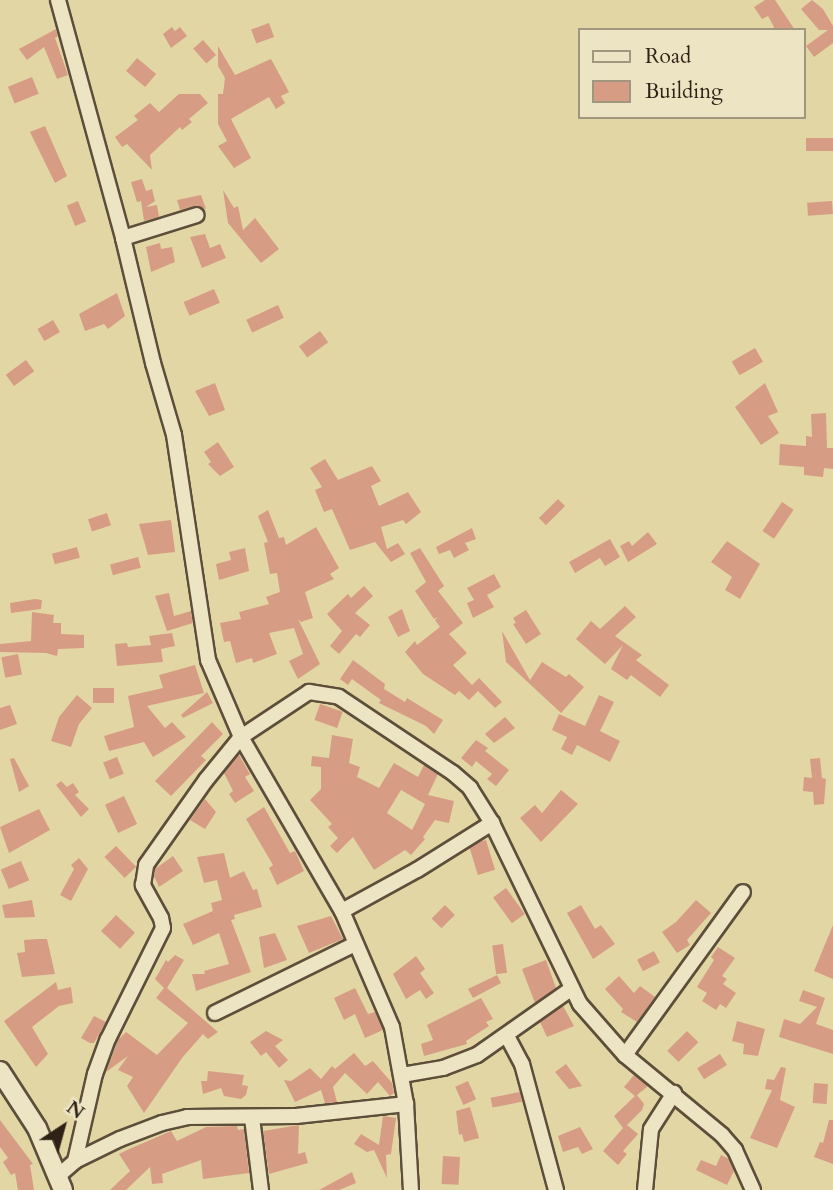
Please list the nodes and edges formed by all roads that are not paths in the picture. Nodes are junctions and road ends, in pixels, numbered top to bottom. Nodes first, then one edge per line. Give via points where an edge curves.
1 (58, 0) edge
2 (197, 215) dead end
3 (123, 238) junction
4 (241, 737) junction
5 (492, 823) junction
6 (743, 892) dead end
7 (342, 911) junction
8 (355, 944) junction
9 (571, 989) junction
10 (215, 1013) dead end
11 (507, 1036) junction
12 (625, 1055) junction
13 (0, 1071) edge
14 (402, 1075) junction
15 (674, 1093) junction
16 (406, 1104) junction
17 (252, 1118) junction
18 (75, 1161) junction
19 (61, 1183) edge
20 (261, 1190) edge
21 (411, 1190) edge
22 (556, 1190) edge
23 (645, 1190) edge
24 (753, 1190) edge

1 - 3 street
2 - 3 street
3 - 4 street via 174,435 208,660
4 - 5 street via 309,692 339,697 453,772 470,788
4 - 7 street
4 - 18 street via 146,865 143,885 163,929 108,1039
5 - 7 street
5 - 9 street
6 - 12 street
7 - 8 street
8 - 10 street
8 - 14 street via 392,1027
9 - 11 street
9 - 12 street
11 - 14 street via 477,1055 443,1068
11 - 22 street via 522,1064
12 - 15 street
13 - 19 street via 37,1128
14 - 16 street
15 - 23 street via 651,1129
15 - 24 street via 735,1150
16 - 17 street
16 - 21 street
17 - 18 street via 187,1117 162,1123
17 - 20 street
18 - 19 street

